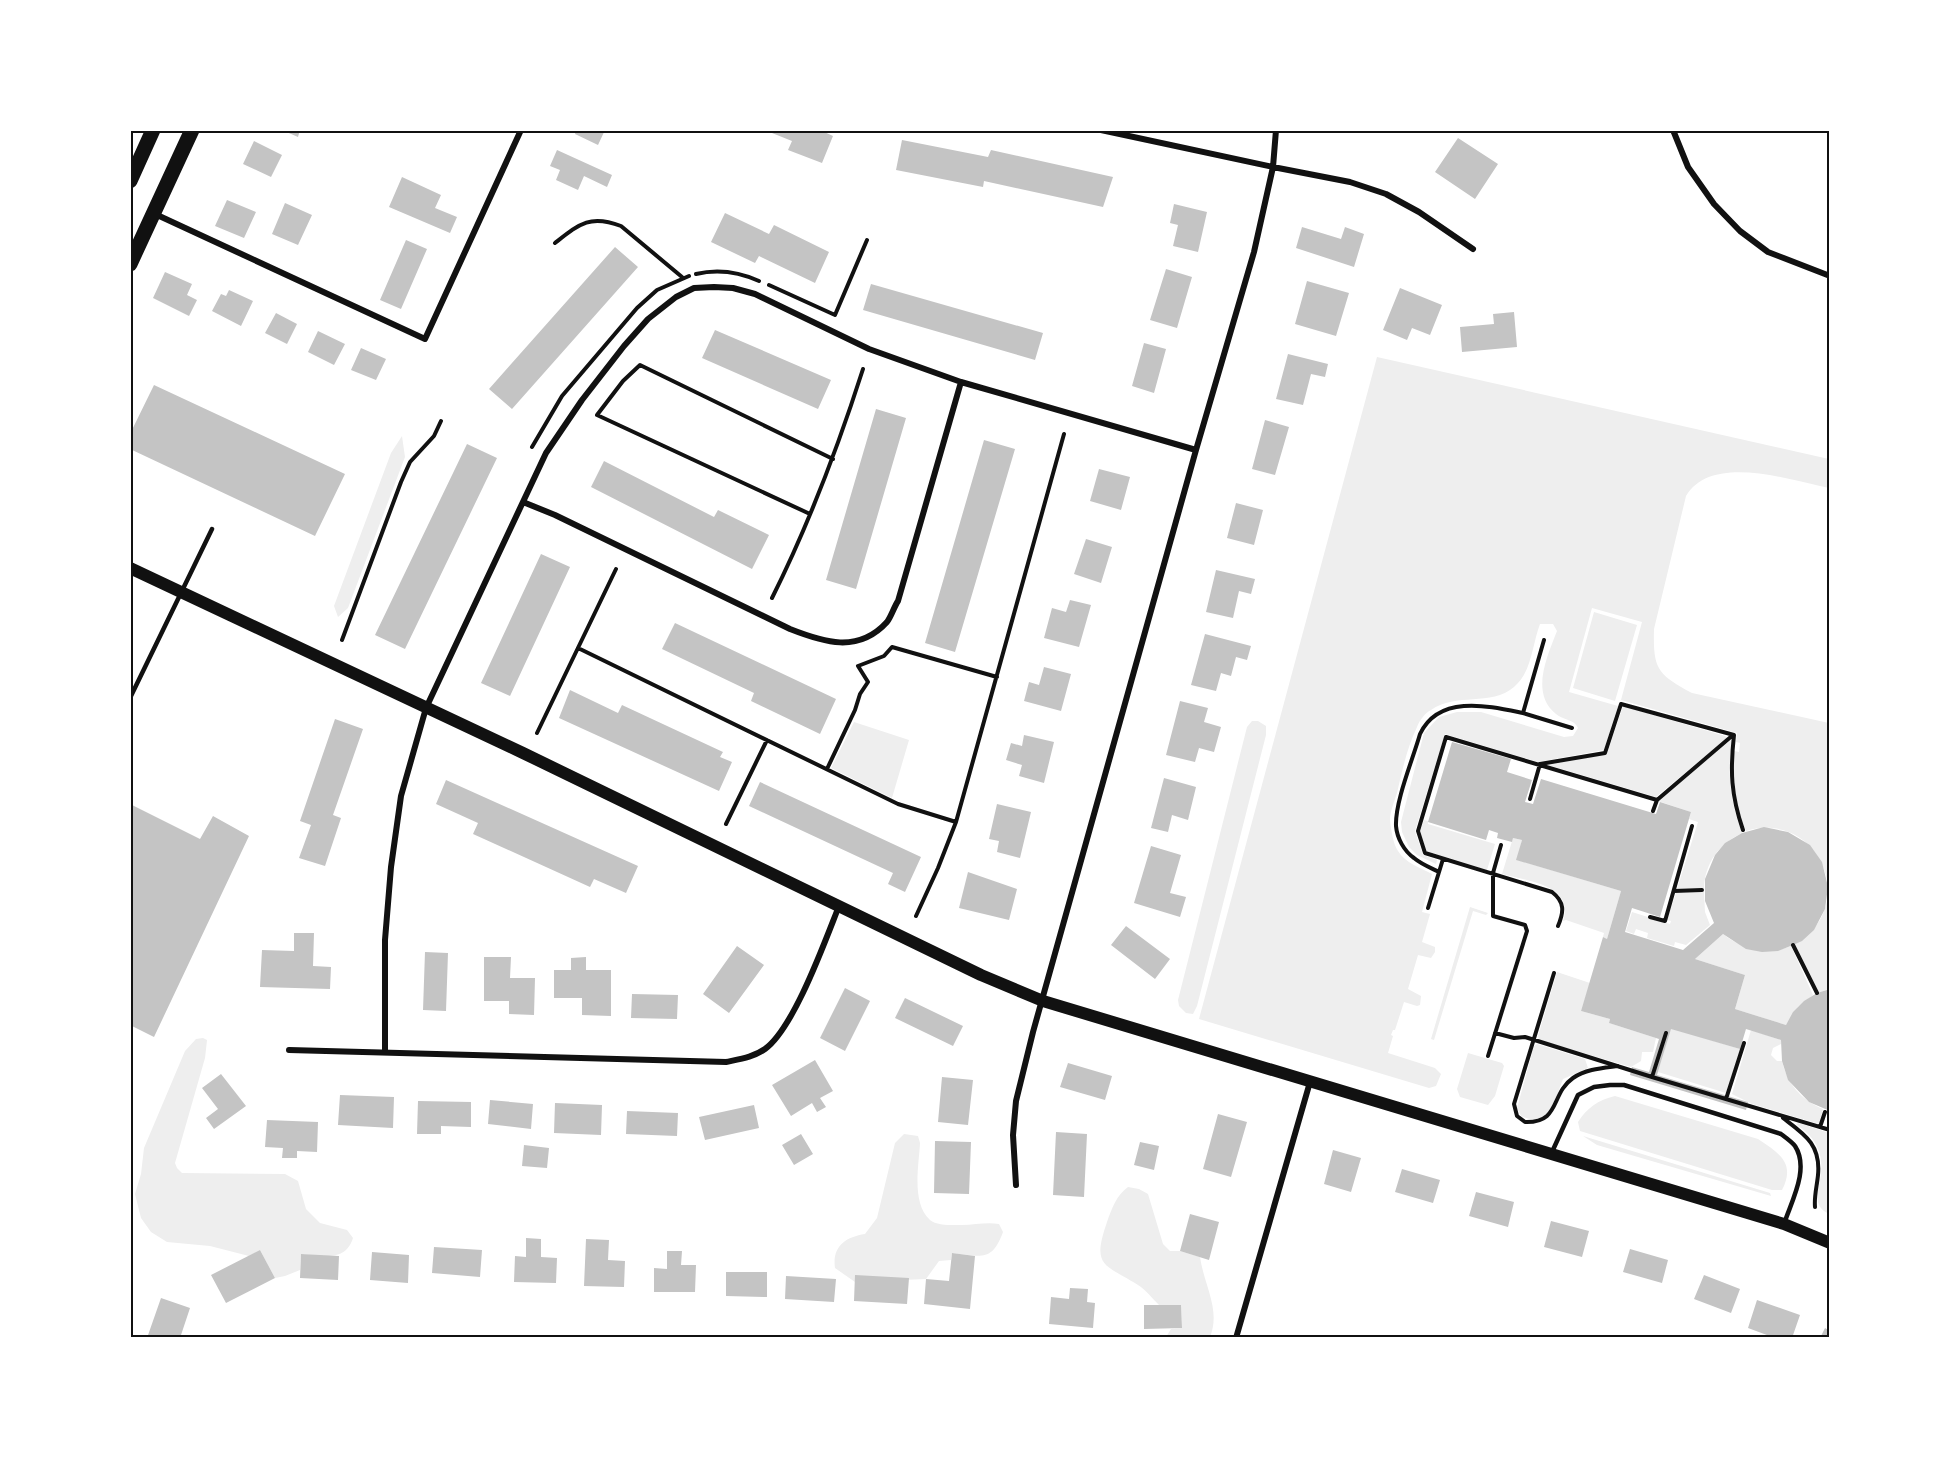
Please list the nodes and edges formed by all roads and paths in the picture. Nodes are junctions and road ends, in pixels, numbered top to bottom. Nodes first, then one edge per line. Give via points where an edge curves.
1 (153, 130) edge
2 (192, 130) edge
3 (521, 130) edge
4 (1101, 130) edge
5 (1276, 130) edge
6 (1673, 130) edge
7 (135, 160) edge
8 (1273, 167) junction
9 (130, 182) edge
10 (155, 213) junction
11 (867, 240) dead end
12 (555, 243) dead end
13 (1473, 249) dead end
14 (130, 264) edge
15 (1830, 276) edge
16 (682, 277) junction
17 (863, 369) dead end
18 (961, 382) junction
19 (441, 421) dead end
20 (1064, 434) dead end
21 (532, 447) dead end
22 (1196, 450) junction
23 (833, 459) junction
24 (523, 502) junction
25 (810, 514) junction
26 (212, 529) dead end
27 (130, 568) edge
28 (616, 569) dead end
29 (182, 592) junction
30 (772, 598) dead end
31 (342, 640) dead end
32 (1544, 640) dead end
33 (578, 648) junction
34 (997, 677) junction
35 (130, 698) edge
36 (426, 708) junction
37 (1523, 713) junction
38 (1572, 728) dead end
39 (537, 733) dead end
40 (1734, 735) junction
41 (767, 740) junction
42 (1540, 764) junction
43 (827, 769) junction
44 (1530, 799) dead end
45 (1657, 800) junction
46 (1653, 811) dead end
47 (1422, 816) junction
48 (1428, 818) dead end
49 (956, 822) junction
50 (726, 824) dead end
51 (1692, 826) dead end
52 (1743, 830) dead end
53 (1501, 845) dead end
54 (1443, 859) junction
55 (1439, 872) junction
56 (1493, 873) junction
57 (1702, 890) dead end
58 (1674, 891) junction
59 (839, 906) junction
60 (1428, 908) dead end
61 (916, 916) dead end
62 (1650, 917) dead end
63 (1558, 926) dead end
64 (1793, 945) dead end
65 (1554, 973) dead end
66 (1817, 993) dead end
67 (1043, 1001) junction
68 (1495, 1033) junction
69 (1665, 1033) dead end
70 (1533, 1040) junction
71 (1744, 1042) dead end
72 (289, 1050) dead end
73 (385, 1052) junction
74 (1488, 1056) dead end
75 (1618, 1066) junction
76 (1652, 1077) junction
77 (1310, 1082) junction
78 (1726, 1099) junction
79 (1825, 1112) dead end
80 (1820, 1127) junction
81 (1830, 1130) edge
82 (1550, 1155) junction
83 (1016, 1185) dead end
84 (1784, 1224) junction
85 (1830, 1243) edge
86 (1236, 1338) edge

1 - 7 main road
2 - 10 main road
3 - 10 street via 425,339
4 - 8 street
5 - 8 street
6 - 15 street via 1688,167 1714,204 1740,231 1768,252
7 - 9 main road
8 - 13 street via 1350,182 1386,194
8 - 22 street via 1254,252
10 - 14 main road
11 - 16 path via 835,315 748,276 722,271
12 - 16 path via 587,221 610,221
16 - 21 path via 657,290 637,308 562,396
17 - 23 path
18 - 22 street
18 - 24 street via 868,350 755,294 733,288 694,288 648,319 624,346 546,453
18 - 24 street via 897,601 887,622 869,635 845,644 821,641 790,629
19 - 31 path via 400,482
20 - 34 path
22 - 67 street
23 - 25 path
23 - 25 path via 640,365 597,414
24 - 36 street
25 - 30 path
26 - 29 lane
27 - 29 main road
28 - 33 path
29 - 35 lane
29 - 36 main road
32 - 37 path
33 - 39 path
33 - 41 path
34 - 43 path via 892,647 884,656 858,666 868,682
34 - 49 path
36 - 59 main road
36 - 73 street via 401,796 391,867 385,940
37 - 38 path
37 - 55 path via 1475,705 1454,707 1434,715 1425,724 1396,825 1405,849 1414,859
40 - 42 path via 1622,704 1605,753
40 - 45 path
40 - 52 path via 1731,781
41 - 43 path
41 - 50 path
42 - 44 path
42 - 45 path
42 - 47 path via 1446,737
43 - 49 path via 898,804
45 - 46 path
47 - 48 path
47 - 54 path via 1418,831 1425,853
49 - 61 path
51 - 58 path
53 - 56 path
54 - 55 path
54 - 56 path
55 - 60 path
56 - 63 path via 1560,898 1563,915
56 - 68 path via 1494,916 1526,925 1527,931
57 - 58 path
58 - 62 path via 1665,921
59 - 67 main road
59 - 73 street via 787,1023 765,1049 747,1058 726,1062
64 - 66 path
65 - 70 path
67 - 77 main road
67 - 83 street via 1016,1101
68 - 70 path
68 - 74 path
69 - 76 path
70 - 75 path
70 - 75 path via 1514,1104 1516,1116 1525,1122 1551,1114 1561,1090 1581,1073
71 - 78 path
72 - 73 street
75 - 76 path
76 - 78 path
77 - 82 main road
77 - 86 street
78 - 80 path
79 - 80 path
80 - 81 path
82 - 84 main road
82 - 84 lane via 1578,1095 1594,1087 1624,1085 1781,1134 1795,1146 1800,1162 1799,1180
84 - 85 main road

